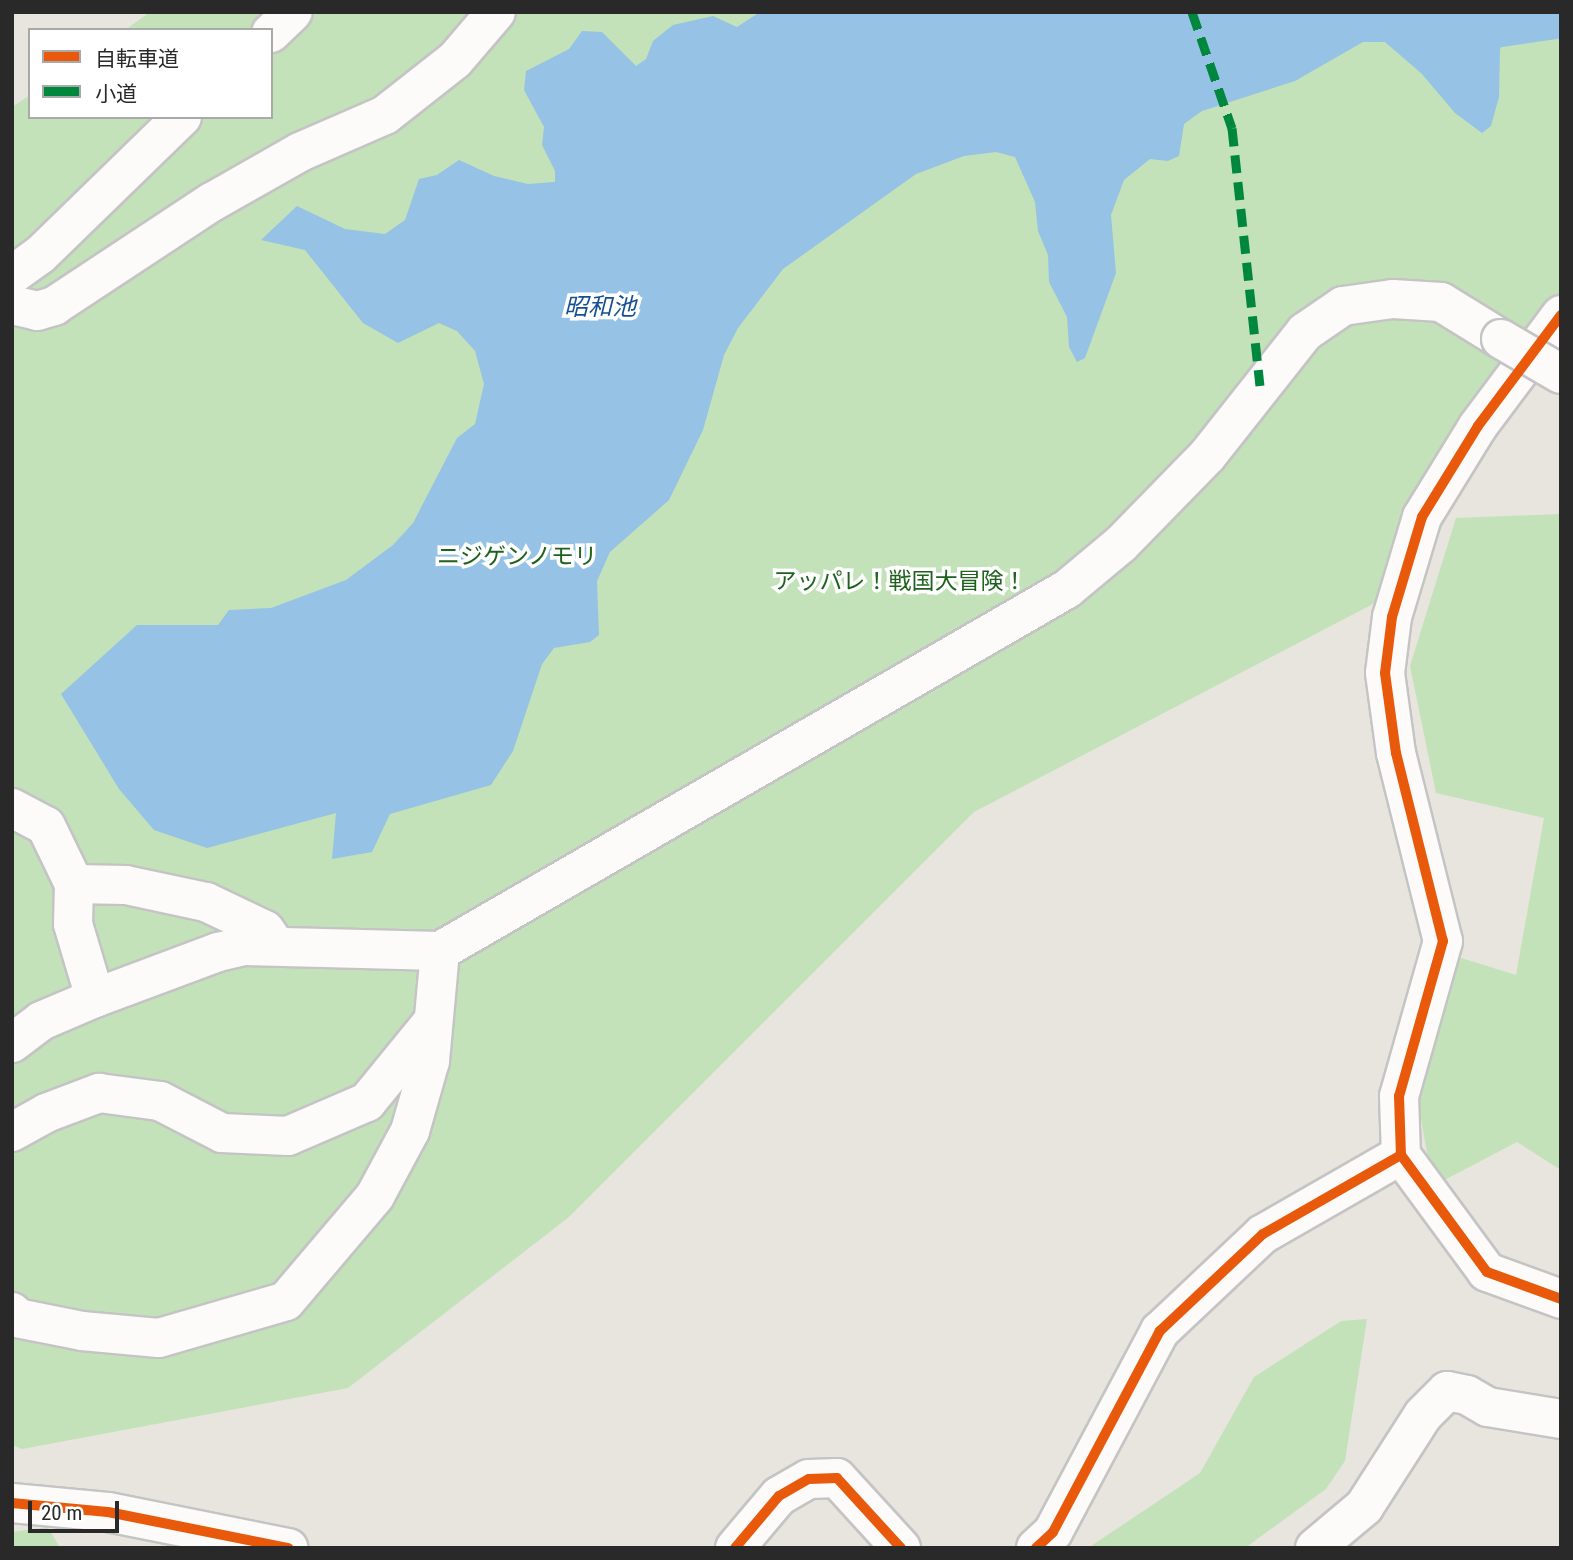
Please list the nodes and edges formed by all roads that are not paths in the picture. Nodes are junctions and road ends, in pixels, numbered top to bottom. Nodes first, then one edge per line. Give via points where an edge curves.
1 (293, 12) edge
2 (496, 12) edge
3 (273, 31) edge
4 (180, 119) edge
5 (12, 275) edge
6 (12, 305) edge
7 (1561, 315) edge
8 (1561, 374) edge
9 (12, 808) edge
10 (74, 884) junction
11 (276, 946) junction
12 (440, 951) junction
13 (95, 999) junction
14 (434, 1020) junction
15 (12, 1043) edge
16 (12, 1132) edge
17 (1401, 1155) junction
18 (1561, 1299) edge
19 (12, 1312) edge
20 (1561, 1419) edge
21 (12, 1503) edge
22 (1048, 1543) edge
23 (288, 1548) edge
24 (735, 1548) edge
25 (901, 1548) edge
26 (1315, 1548) edge

1 - 3 street
2 - 6 street via 455,60 385,116 300,152 212,202 54,306 37,311
4 - 5 street via 40,255
7 - 17 street via 1478,426 1422,517 1392,617 1385,673 1396,753 1443,941 1399,1096
8 - 12 street, bridge via 1441,302 1393,299 1343,306 1305,332 1207,456 1121,544 1067,589
9 - 10 street via 46,826
10 - 11 street via 126,885 206,902 265,930
10 - 13 street via 73,924
11 - 12 street
11 - 13 street via 218,952
12 - 14 street
13 - 15 street via 41,1021
14 - 16 street via 368,1102 288,1136 222,1133 160,1101 99,1093 46,1112
14 - 19 street via 424,1094 396,1163 360,1216 286,1301 159,1338 82,1331 18,1318
17 - 18 street via 1487,1272
17 - 22 street via 1263,1234 1160,1331
20 - 26 street via 1488,1407 1467,1395 1447,1391 1423,1415 1364,1507
21 - 23 street via 108,1512
24 - 25 street via 779,1496 809,1479 837,1478

